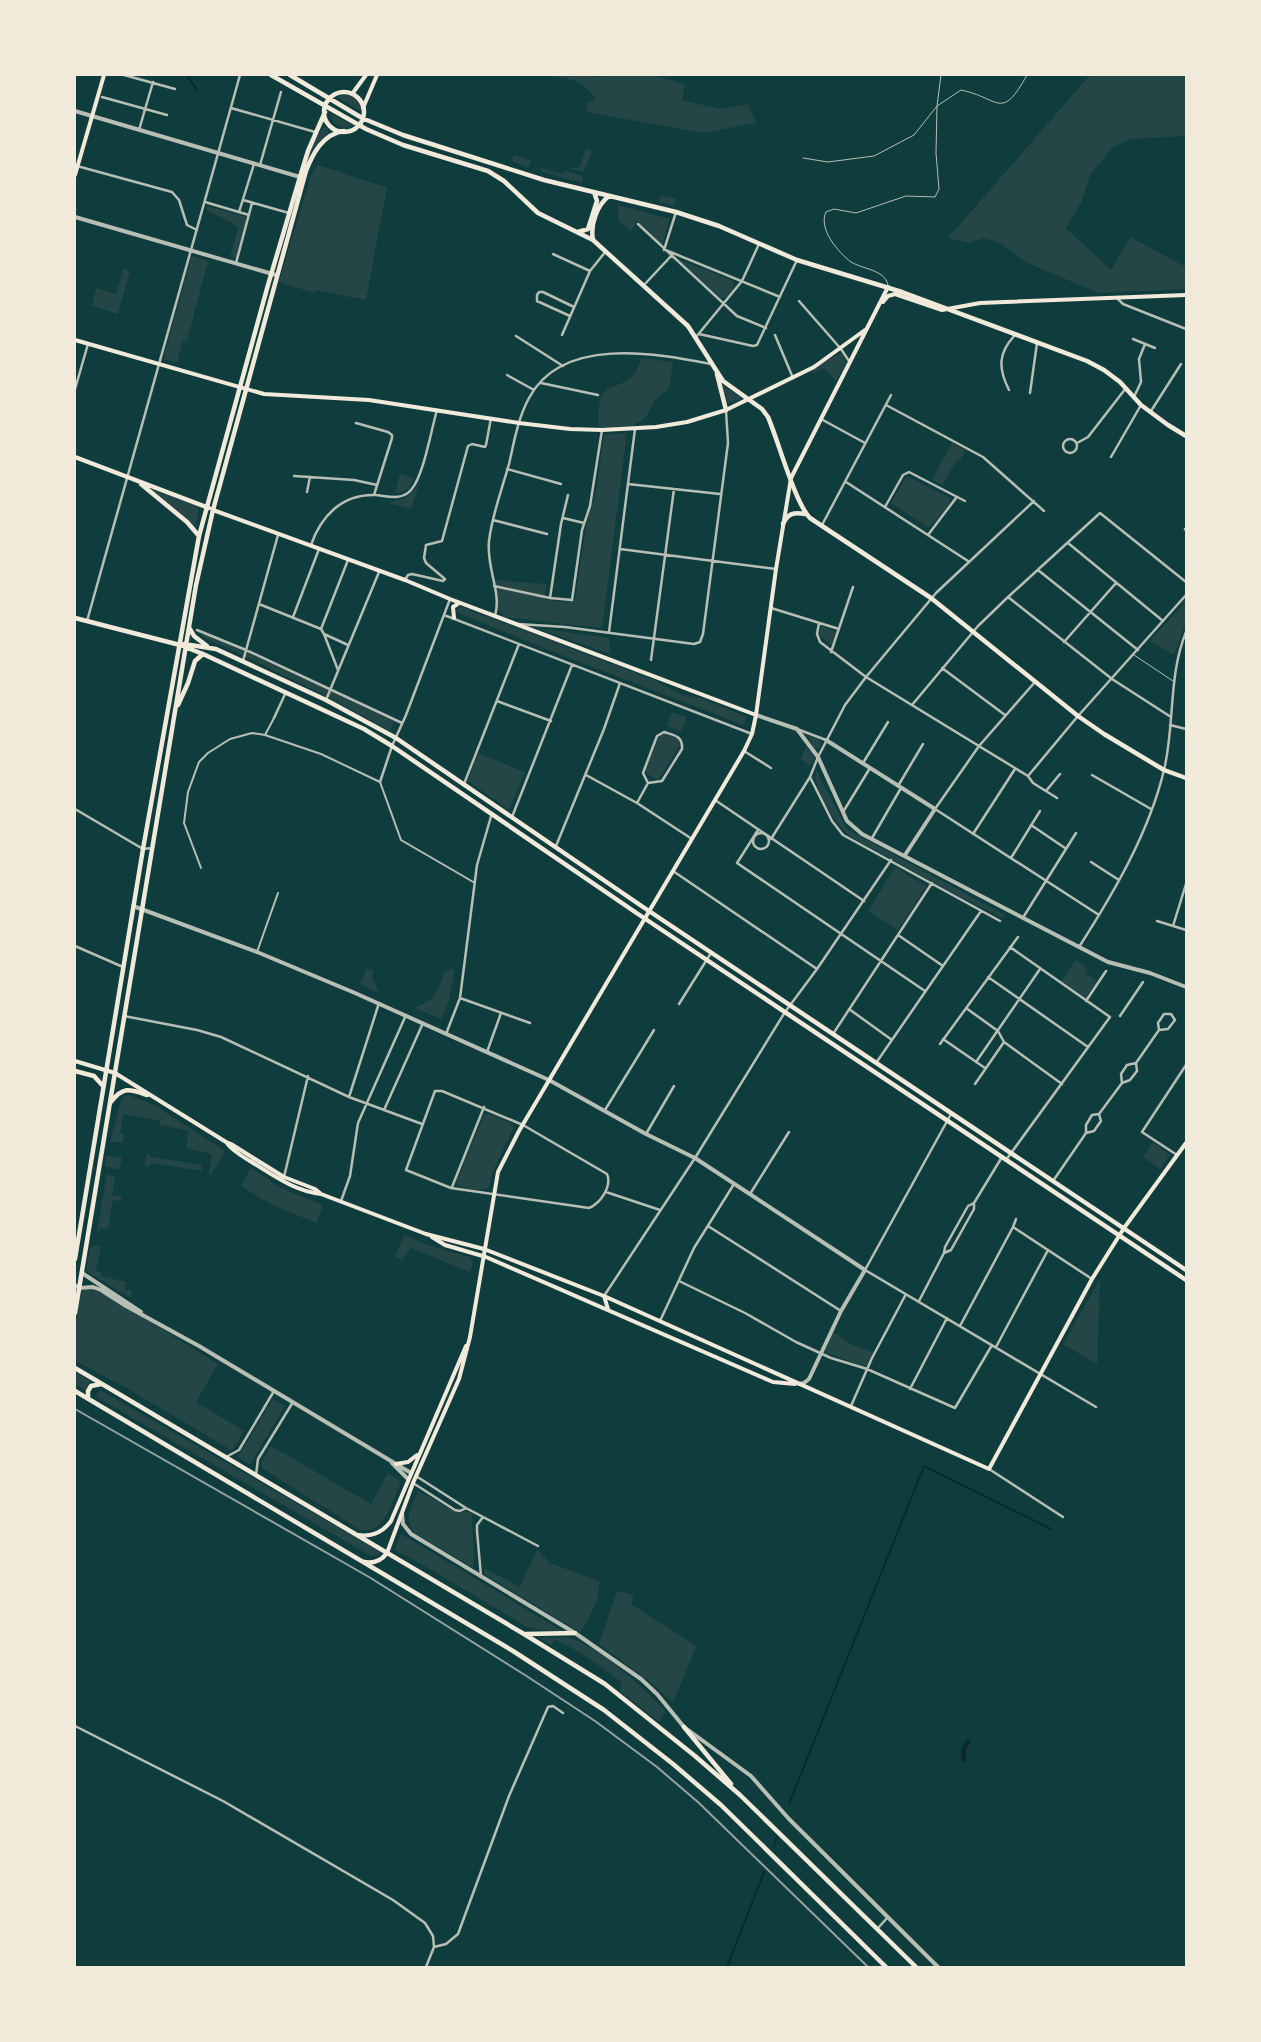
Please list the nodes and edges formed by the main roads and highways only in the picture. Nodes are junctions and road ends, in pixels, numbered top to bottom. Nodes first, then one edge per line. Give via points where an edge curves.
1 (104, 75) edge
2 (271, 75) edge
3 (290, 75) edge
4 (366, 75) edge
5 (377, 75) edge
6 (352, 94) junction
7 (330, 98) junction
8 (325, 106) junction
9 (363, 108) junction
10 (324, 112) junction
11 (362, 118) junction
12 (359, 124) junction
13 (344, 131) junction
14 (75, 175) edge
15 (594, 192) junction
16 (609, 196) junction
17 (578, 232) junction
18 (593, 240) junction
19 (274, 274) junction
20 (888, 287) junction
21 (1186, 295) edge
22 (948, 309) junction
23 (870, 323) junction
24 (867, 329) junction
25 (75, 340) edge
26 (716, 371) junction
27 (241, 388) junction
28 (247, 390) junction
29 (750, 400) junction
30 (726, 410) junction
31 (1186, 436) edge
32 (75, 457) edge
33 (791, 478) junction
34 (138, 482) junction
35 (207, 507) junction
36 (212, 510) junction
37 (806, 514) junction
38 (783, 524) junction
39 (200, 536) junction
40 (460, 602) junction
41 (75, 618) edge
42 (454, 618) road end
43 (190, 626) junction
44 (180, 645) junction
45 (186, 646) junction
46 (208, 647) junction
47 (203, 654) junction
48 (175, 711) junction
49 (756, 715) junction
50 (1186, 778) edge
51 (649, 912) junction
52 (644, 919) junction
53 (75, 1061) edge
54 (106, 1070) junction
55 (75, 1071) edge
56 (115, 1073) junction
57 (103, 1087) junction
58 (147, 1094) junction
59 (110, 1103) junction
60 (226, 1142) junction
61 (1186, 1143) edge
62 (321, 1194) junction
63 (1124, 1228) junction
64 (426, 1234) junction
65 (1119, 1235) junction
66 (484, 1249) junction
67 (483, 1256) junction
68 (75, 1259) edge
69 (1186, 1270) edge
70 (1186, 1280) edge
71 (77, 1287) edge
72 (604, 1296) junction
73 (608, 1309) junction
74 (75, 1313) edge
75 (470, 1337) junction
76 (75, 1368) edge
77 (102, 1384) junction
78 (799, 1384) junction
79 (75, 1391) edge
80 (88, 1398) junction
81 (419, 1454) junction
82 (396, 1464) road end
83 (358, 1535) junction
84 (387, 1553) junction
85 (360, 1561) junction
86 (574, 1633) road end
87 (524, 1634) junction
88 (684, 1727) road end
89 (740, 1795) junction
90 (886, 1967) edge
91 (916, 1967) edge

1 - 14 main road
2 - 8 main road
3 - 7 main road
4 - 6 main road
5 - 9 main road
6 - 7 main road via 342,92
6 - 9 main road
7 - 8 main road
7 - 11 main road
8 - 10 main road
8 - 12 main road
9 - 11 main road
10 - 13 main road via 330,126
10 - 19 main road via 300,177
11 - 12 main road
11 - 15 main road via 448,150
12 - 13 main road
12 - 17 main road via 403,145 488,171 504,181 538,213
13 - 19 main road via 336,132 322,143 309,164
15 - 16 main road
15 - 17 main road via 597,201 588,229
16 - 18 main road via 601,202 591,232
16 - 20 main road via 719,226 796,260
17 - 18 main road
18 - 26 main road via 698,335
19 - 27 main road
19 - 28 main road
20 - 22 main road
20 - 23 main road
21 - 22 main road via 980,303
22 - 23 main road via 938,310 890,294
22 - 31 main road via 1104,370 1150,412
23 - 24 main road
24 - 29 main road via 814,368
24 - 33 main road
25 - 27 main road
26 - 29 main road via 723,381
26 - 30 main road
27 - 28 main road
27 - 35 main road
28 - 30 main road via 272,395 369,400 570,429 635,430 687,422
28 - 36 main road
29 - 30 main road
29 - 33 main road via 768,417
32 - 34 main road
33 - 37 main road
33 - 38 main road
34 - 35 main road
34 - 39 main road
35 - 36 main road
35 - 39 main road
36 - 40 main road
36 - 43 main road
37 - 38 main road via 792,513 786,516
37 - 50 main road via 931,598 1078,716 1164,770
38 - 49 main road
39 - 44 main road
40 - 42 main road via 453,607
40 - 49 main road
41 - 44 main road
43 - 45 main road
43 - 46 main road via 194,636
44 - 45 main road
44 - 54 main road
45 - 46 main road
45 - 47 main road
45 - 48 main road
46 - 51 main road via 326,700 396,738
47 - 48 main road via 195,661
47 - 52 main road via 364,729
48 - 56 main road
49 - 51 main road via 744,751
51 - 52 main road
51 - 63 main road
52 - 65 main road
52 - 66 main road via 522,1125 498,1172
53 - 54 main road
54 - 56 main road
54 - 57 main road
55 - 57 main road via 94,1076
56 - 58 main road
56 - 59 main road
57 - 68 main road
58 - 59 main road via 126,1090 116,1094
58 - 60 main road
59 - 71 main road
60 - 62 main road via 284,1177
60 - 62 main road via 282,1182
61 - 63 main road
62 - 64 main road
63 - 65 main road
63 - 69 main road
64 - 66 main road
64 - 67 main road via 445,1245
65 - 70 main road
65 - 78 main road via 989,1469
66 - 67 main road
66 - 72 main road
67 - 73 main road
67 - 75 main road
71 - 74 main road
72 - 73 main road
72 - 78 main road
73 - 78 main road via 773,1382
75 - 81 main road
75 - 84 main road via 459,1379 413,1483
76 - 77 main road
77 - 80 main road via 91,1386
77 - 83 main road
79 - 80 main road
80 - 85 main road
81 - 82 main road via 408,1462
81 - 83 main road via 388,1525 373,1534
83 - 84 main road
84 - 85 main road via 375,1562
84 - 87 main road
85 - 90 main road via 531,1661 633,1732 721,1806
86 - 87 main road
87 - 89 main road via 620,1695
88 - 89 main road
89 - 91 main road

